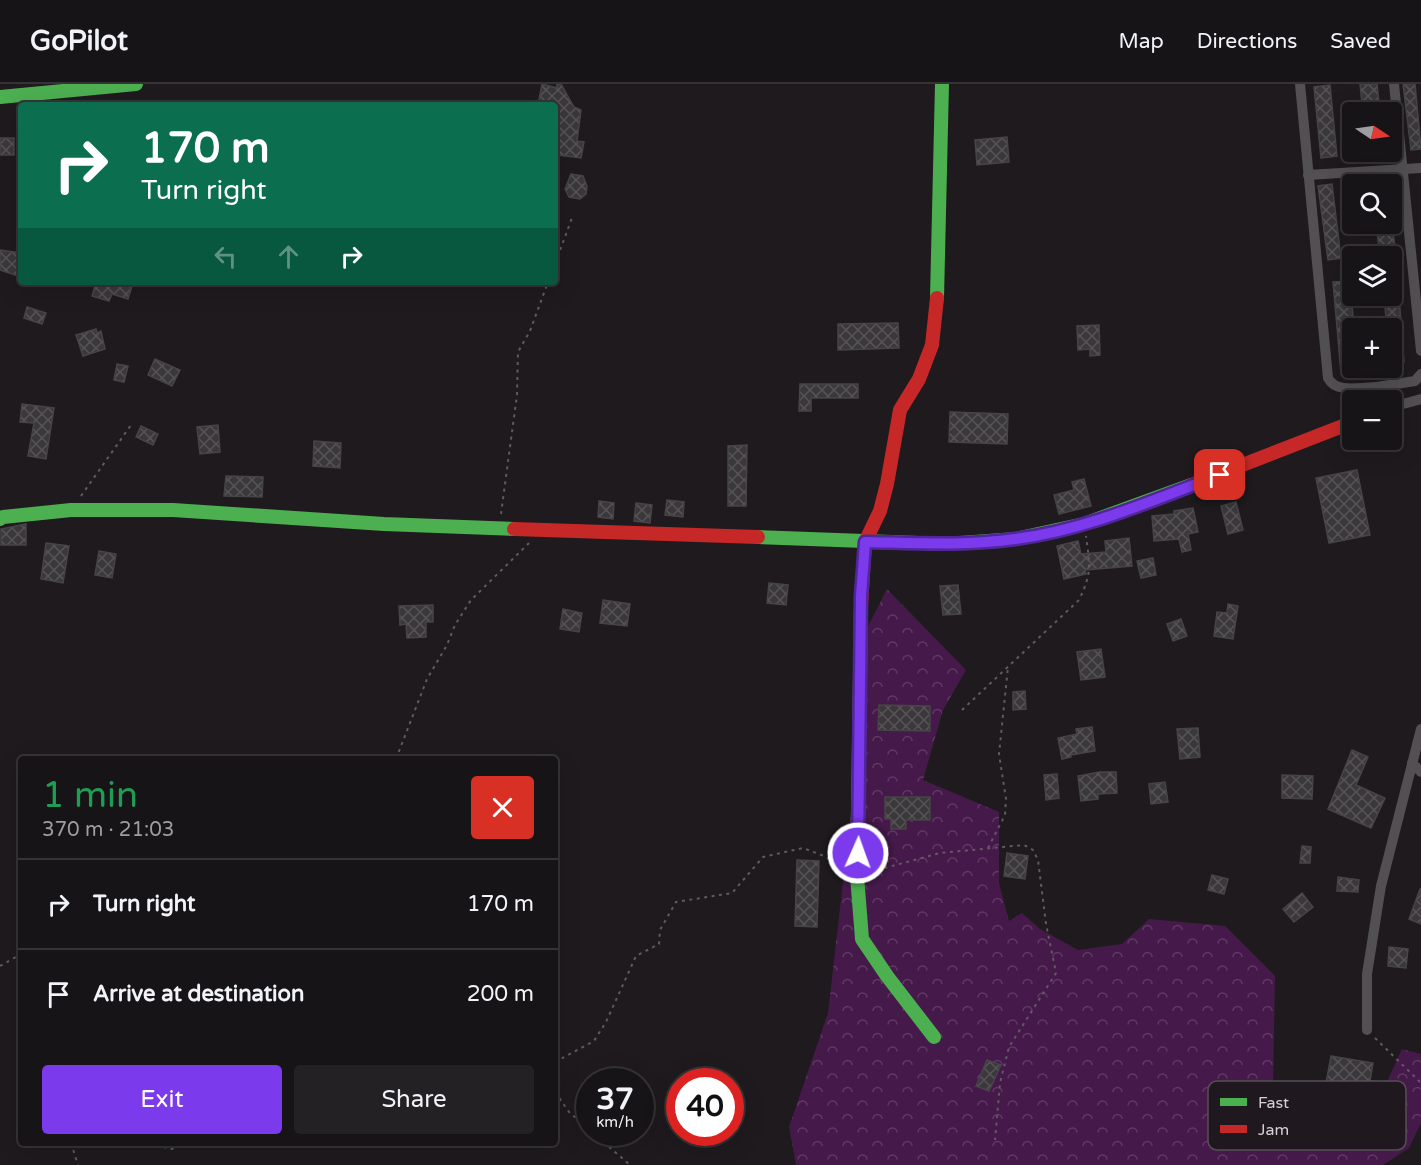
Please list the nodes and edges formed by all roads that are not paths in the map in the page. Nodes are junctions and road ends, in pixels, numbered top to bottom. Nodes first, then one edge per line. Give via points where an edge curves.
1 (136, 84) edge
2 (942, 84) edge
3 (1300, 84) edge
4 (1394, 84) edge
5 (0, 97) edge
6 (1421, 168) edge
7 (1403, 169) junction
8 (1308, 175) junction
9 (1421, 351) edge
10 (1421, 374) edge
11 (1377, 387) junction
12 (1377, 390) edge
13 (1421, 399) edge
14 (1402, 404) edge
15 (1342, 426) edge
16 (0, 519) edge
17 (865, 542) junction
18 (1421, 729) edge
19 (1412, 763) junction
20 (1421, 772) edge
21 (1367, 1030) road end
22 (934, 1037) dead end

1 - 5 street
2 - 17 street via 937,302 932,345 919,379 900,410 883,502
3 - 8 street
4 - 7 street
6 - 7 street
7 - 8 street
7 - 9 street
8 - 11 street via 1328,378 1337,388
10 - 11 street via 1415,381
11 - 12 street
13 - 14 street
15 - 17 street via 1084,524 1016,539 946,544
16 - 17 street via 71,510 173,510 372,523
17 - 22 street via 857,876 862,939
18 - 19 street
19 - 20 street
19 - 21 street via 1381,886 1367,974

